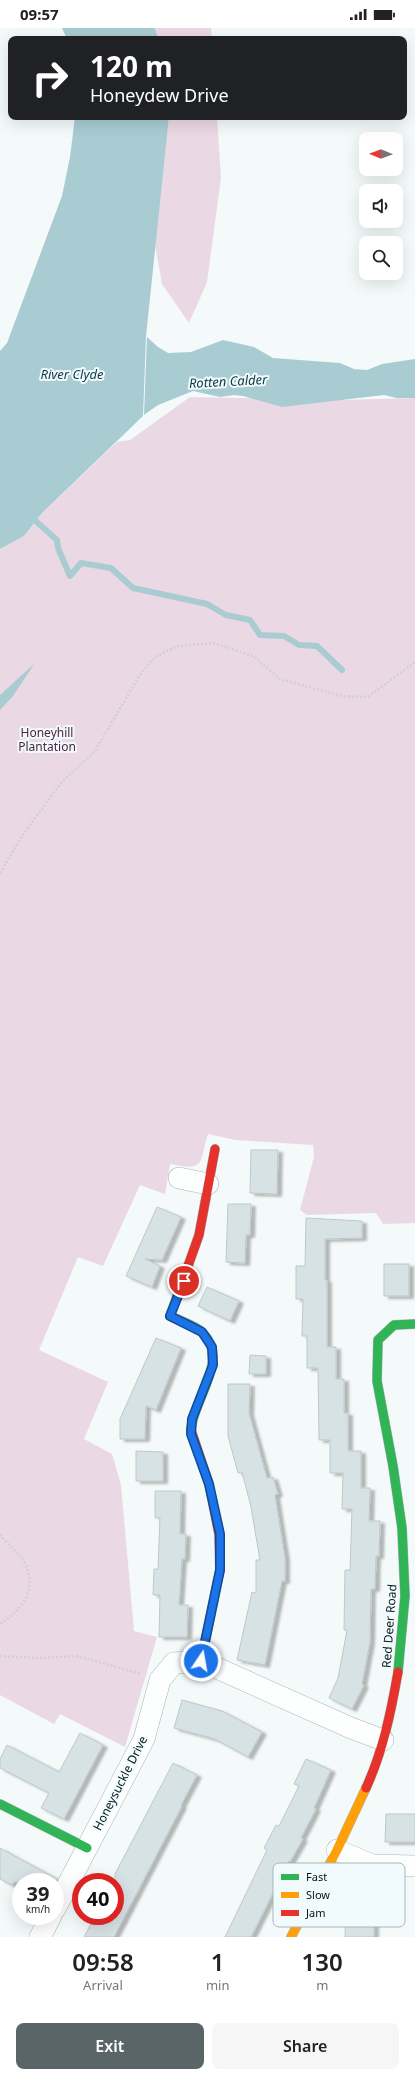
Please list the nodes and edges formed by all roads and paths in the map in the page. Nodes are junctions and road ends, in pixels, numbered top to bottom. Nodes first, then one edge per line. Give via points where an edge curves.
1 (415, 662) edge
2 (0, 873) edge
3 (215, 1150) dead end
4 (178, 1178) dead end
5 (208, 1184) junction
6 (415, 1324) edge
7 (0, 1535) edge
8 (0, 1624) edge
9 (0, 1656) edge
10 (201, 1661) junction
11 (160, 1680) junction
12 (384, 1740) junction
13 (0, 1804) edge
14 (87, 1848) junction
15 (337, 1850) junction
16 (330, 1863) edge
17 (367, 1863) edge
18 (405, 1866) edge
19 (415, 1866) edge
20 (64, 1892) edge
21 (46, 1925) edge
22 (296, 1927) edge
23 (40, 1937) edge
24 (291, 1937) edge

1 - 2 path via 368,697 342,696 280,679 253,656 214,643 177,646 155,657 139,676 95,751 61,783 24,833
3 - 5 street
4 - 5 street
5 - 10 street via 199,1235 170,1316 202,1332 212,1347 213,1365 192,1419 191,1434 209,1484 220,1534 220,1570
6 - 12 street, Red Deer Road via 394,1325 378,1340 377,1381 402,1528 405,1596 398,1670
7 - 8 path via 26,1565 30,1583 27,1598 21,1607
9 - 11 path via 77,1656
10 - 11 street, Honeysuckle Drive via 174,1663
10 - 12 street, Honeysuckle Drive via 351,1728
11 - 14 street, Honeysuckle Drive via 144,1739
12 - 15 street, Red Deer Road via 373,1773
13 - 14 street
14 - 20 street, Honeysuckle Drive
15 - 16 street, Red Deer Road
15 - 17 street
18 - 19 street
21 - 23 street
22 - 24 street, Red Deer Road

